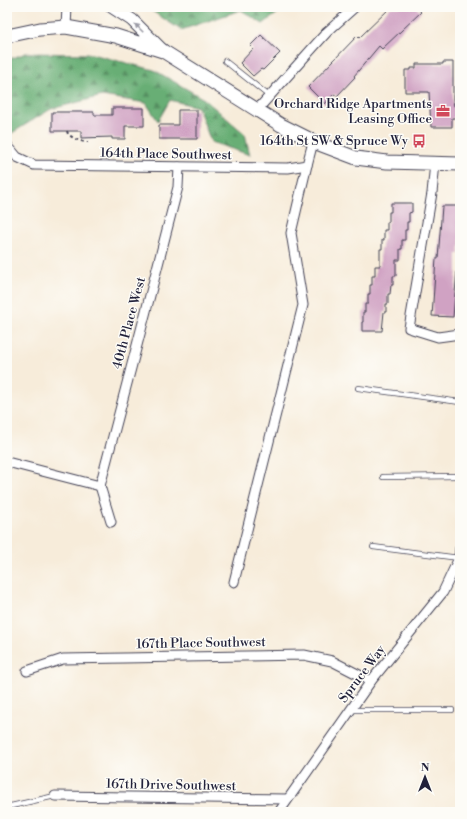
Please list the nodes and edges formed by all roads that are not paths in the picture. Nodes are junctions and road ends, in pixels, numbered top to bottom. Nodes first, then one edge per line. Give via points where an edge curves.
1 (66, 7) edge
2 (112, 7) edge
3 (355, 7) edge
4 (66, 27) junction
5 (7, 36) edge
6 (163, 51) junction
7 (225, 61) dead end
8 (269, 96) junction
9 (257, 110) junction
10 (313, 142) junction
11 (7, 145) edge
12 (435, 163) junction
13 (460, 164) edge
14 (307, 165) junction
15 (178, 167) junction
16 (460, 334) edge
17 (358, 388) dead end
18 (460, 402) edge
19 (7, 462) edge
20 (460, 476) edge
21 (382, 477) dead end
22 (100, 486) junction
23 (111, 522) dead end
24 (373, 547) dead end
25 (460, 548) edge
26 (459, 558) edge
27 (234, 582) dead end
28 (27, 671) dead end
29 (371, 681) junction
30 (350, 710) junction
31 (452, 710) dead end
32 (54, 796) joint
33 (287, 799) junction
34 (7, 805) edge
35 (279, 812) edge

1 - 4 street
6 -> 2 street via 132,20
3 - 8 street via 328,32
4 - 5 main road
4 - 6 main road via 116,36
6 - 9 main road
7 - 8 lane
8 - 9 street
9 - 10 main road
10 - 12 main road via 356,158 387,162
10 - 14 street
11 - 15 street, 164th Place Southwest via 17,157 34,165
12 - 13 main road
12 - 16 street via 409,328 438,337
14 - 15 street, 164th Place Southwest via 288,168
14 - 27 street via 291,233 303,304
15 - 22 street, 40th Place West via 178,187
17 - 18 lane
19 - 22 street
20 - 21 lane
22 - 23 street
24 - 26 lane
25 - 26 street, Spruce Way
26 - 29 street, Spruce Way via 443,592
28 - 29 street, 167th Place Southwest via 63,659 304,655 332,661
29 - 30 street, Spruce Way
30 - 31 lane
30 - 33 street, Spruce Way
32 - 33 street, 167th Drive Southwest
32 - 34 lane
33 - 35 street, Spruce Way

